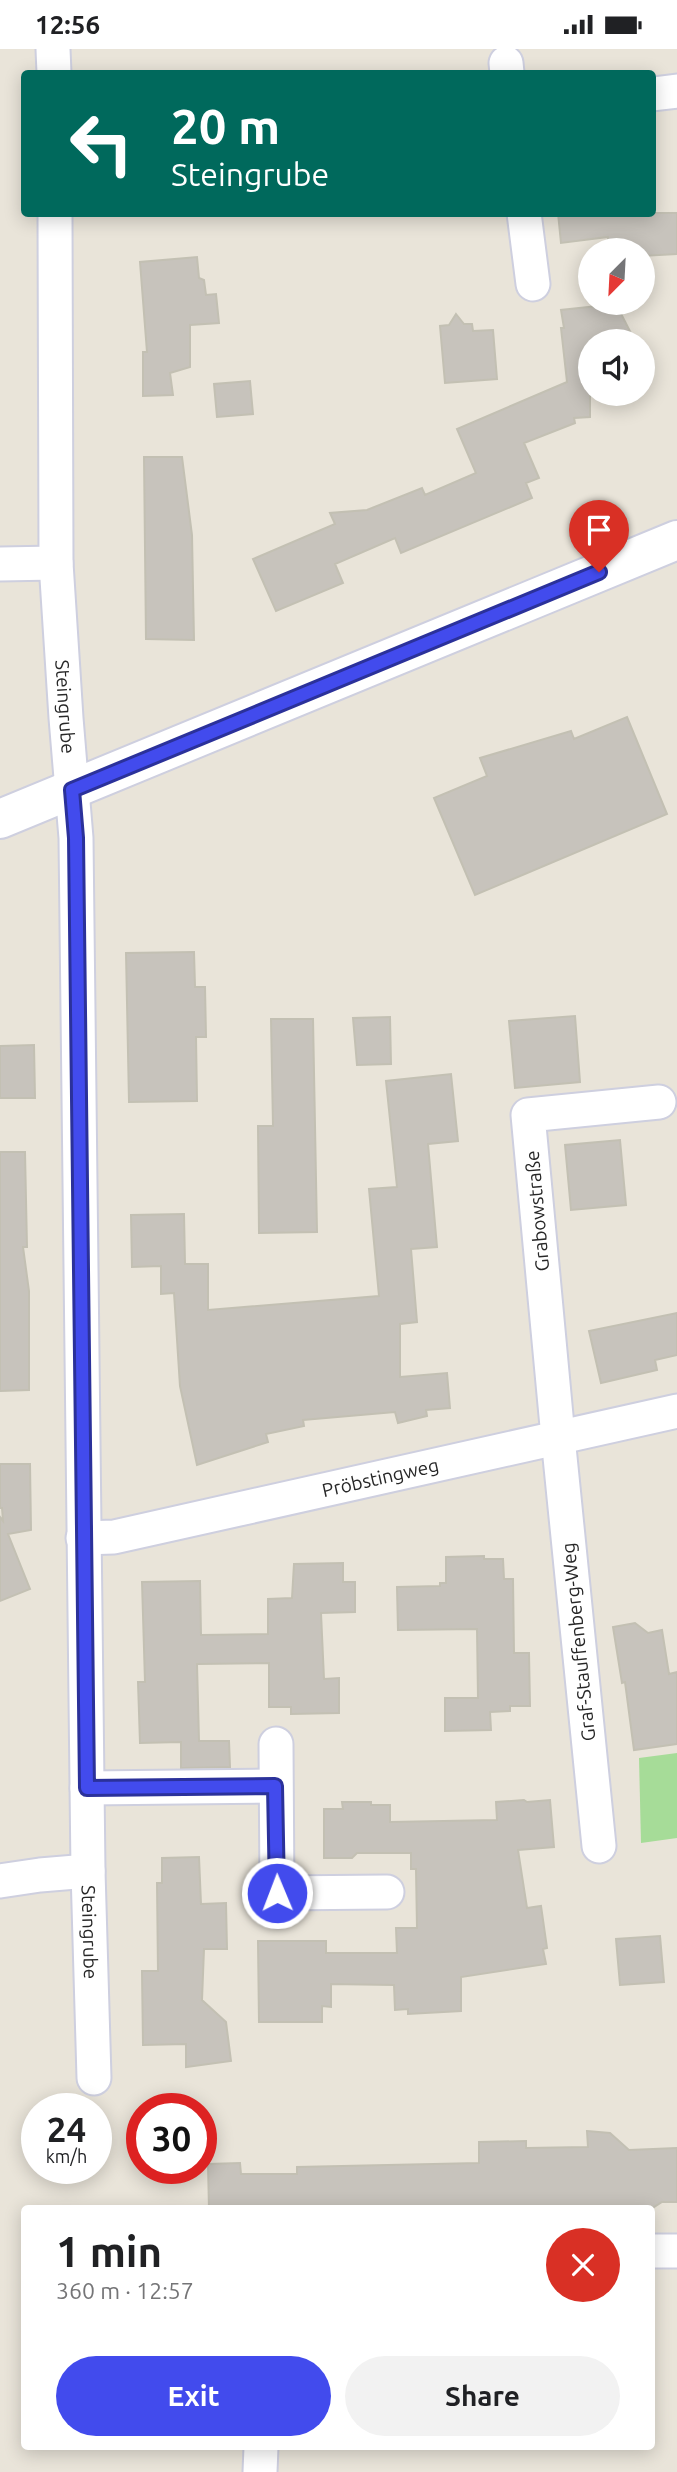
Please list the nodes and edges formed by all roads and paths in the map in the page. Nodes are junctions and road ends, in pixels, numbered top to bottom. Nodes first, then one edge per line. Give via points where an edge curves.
1 (53, 49) edge
2 (54, 70) edge
3 (677, 91) edge
4 (656, 94) edge
5 (55, 217) edge
6 (525, 217) edge
7 (533, 284) dead end
8 (677, 540) edge
9 (57, 563) junction
10 (0, 564) edge
11 (72, 790) junction
12 (0, 820) edge
13 (659, 1102) dead end
14 (677, 1411) edge
15 (558, 1437) junction
16 (83, 1538) junction
17 (276, 1744) dead end
18 (275, 1786) junction
19 (87, 1788) junction
20 (599, 1846) dead end
21 (88, 1871) junction
22 (0, 1881) edge
23 (387, 1892) dead end
24 (94, 2078) dead end
25 (655, 2251) edge
26 (677, 2251) edge
27 (261, 2450) edge
28 (260, 2472) edge

1 - 2 street
3 - 4 street
5 - 9 street, Steingrube
6 - 7 street
8 - 11 main road
9 - 10 street
9 - 11 street, Steingrube
11 - 12 main road
11 - 16 street, Steingrube
13 - 15 street, Grabowstraße via 528,1115
14 - 15 street, Pröbstingweg
15 - 16 street, Pröbstingweg via 114,1537
15 - 20 street, Graf-Stauffenberg-Weg
16 - 19 street, Steingrube
17 - 18 street
18 - 19 street
18 - 23 street via 277,1893
19 - 21 street, Steingrube
21 - 22 street
21 - 24 street, Steingrube
25 - 26 street
27 - 28 street

